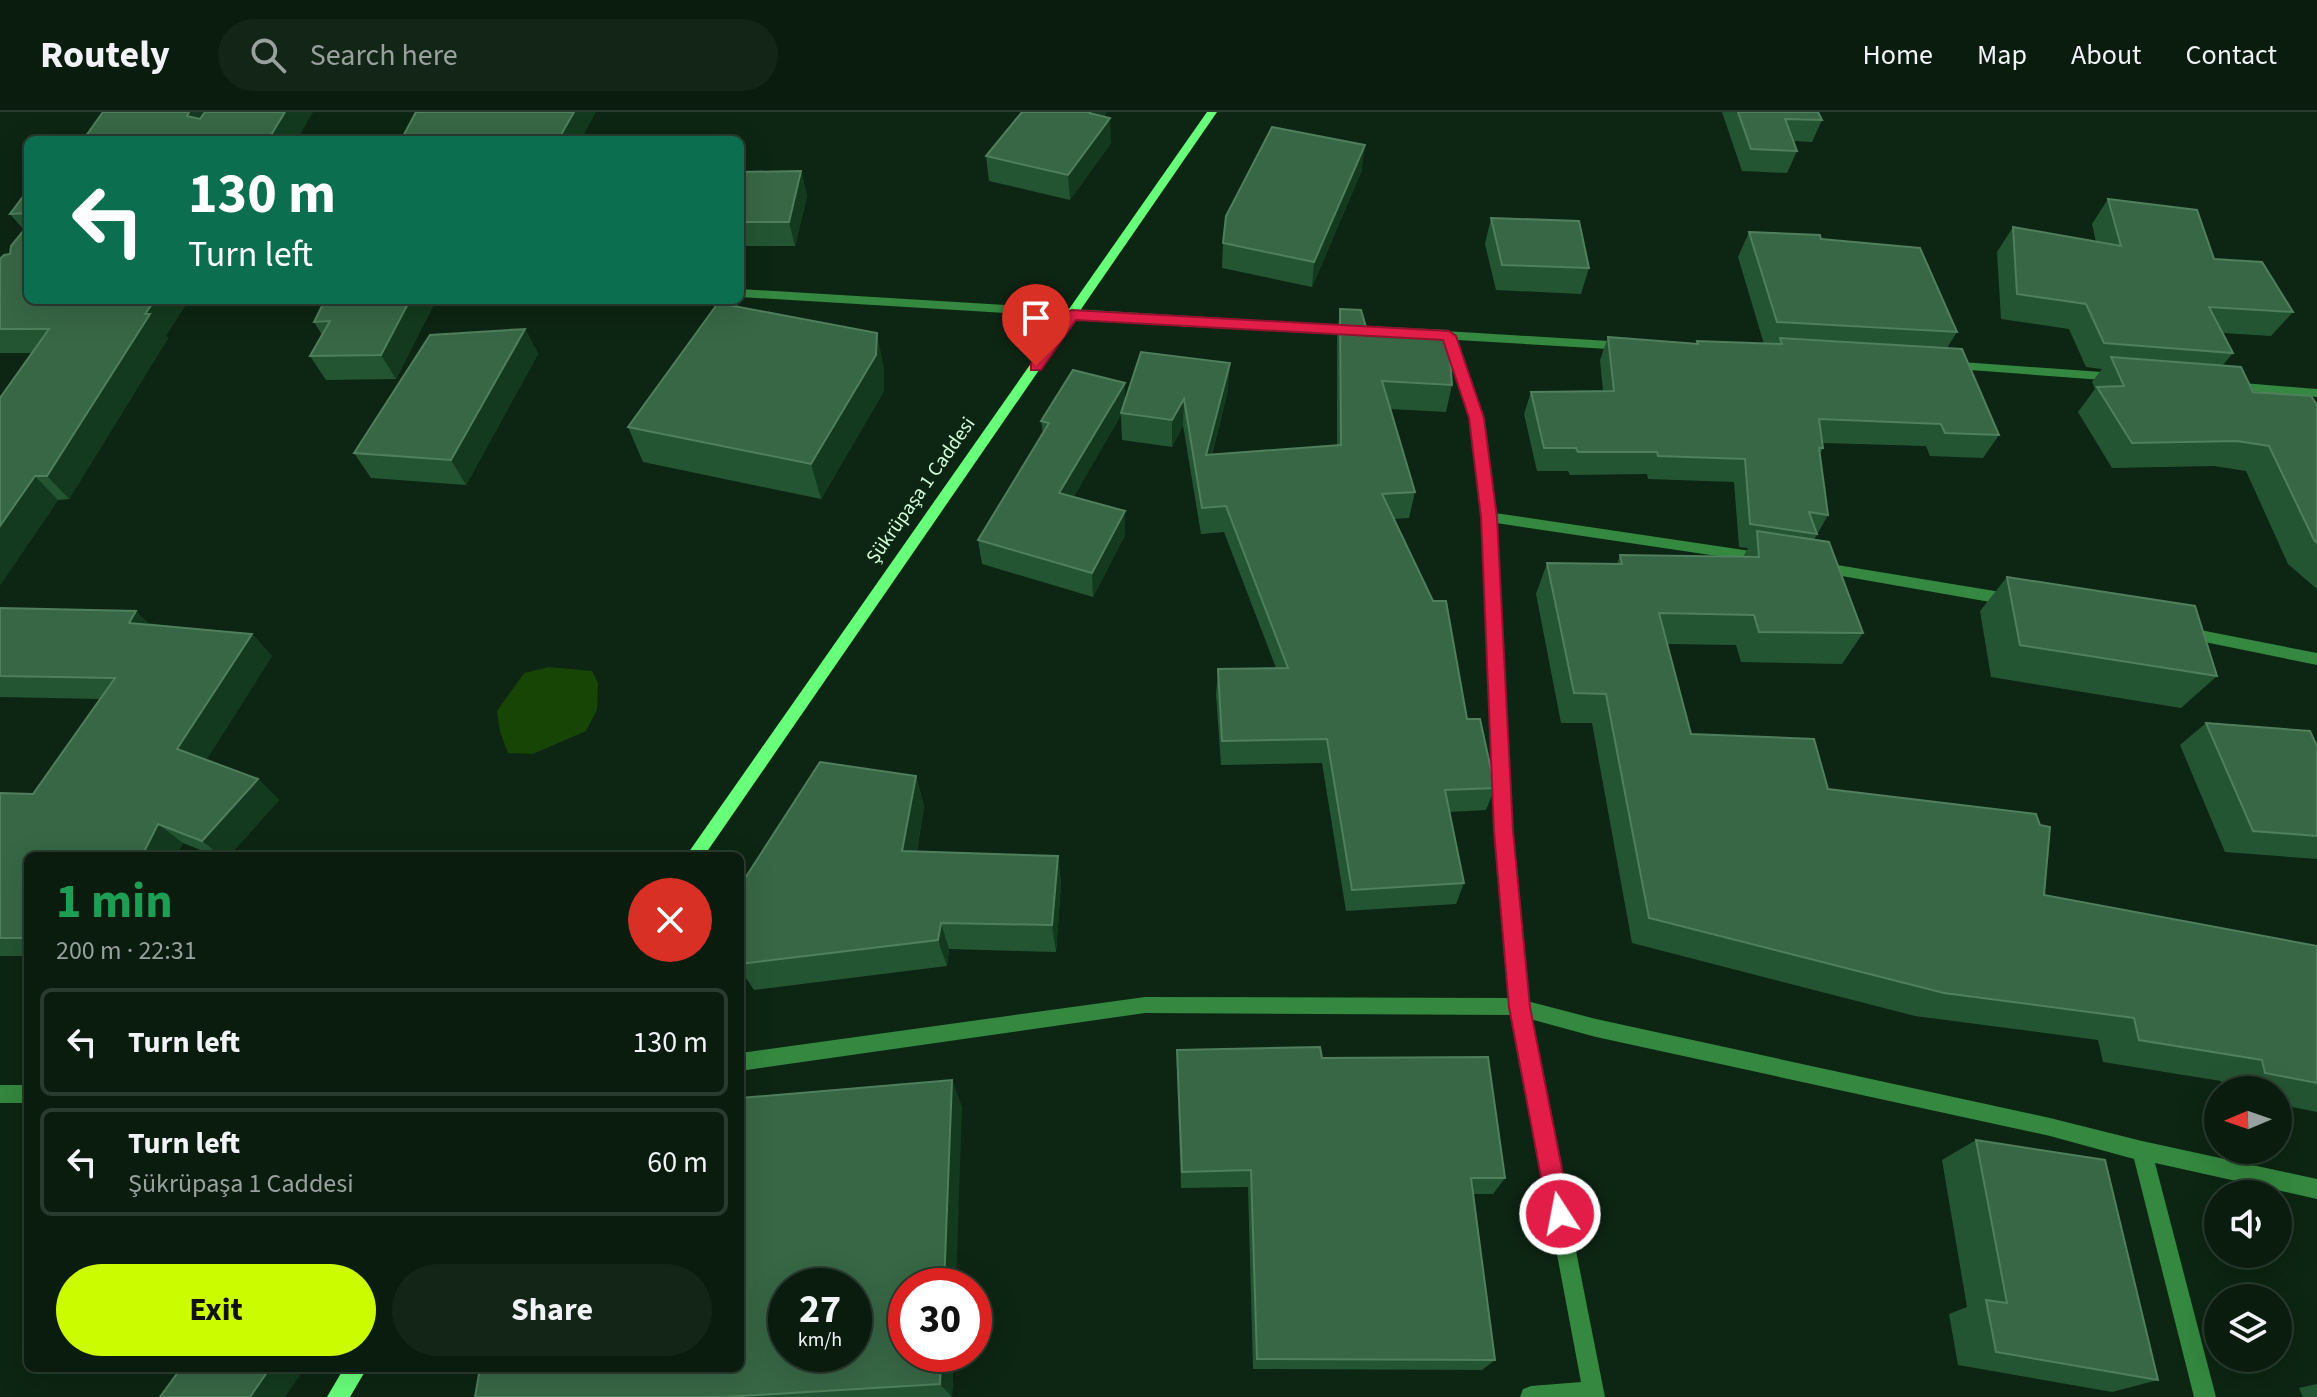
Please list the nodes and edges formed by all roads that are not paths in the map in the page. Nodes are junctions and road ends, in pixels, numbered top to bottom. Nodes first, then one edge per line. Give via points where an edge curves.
1 (1212, 112) edge
2 (744, 293) edge
3 (1072, 315) junction
4 (1371, 331) edge
5 (1418, 334) edge
6 (1449, 336) junction
7 (1638, 347) edge
8 (1937, 364) edge
9 (2127, 377) edge
10 (2222, 385) edge
11 (2317, 393) edge
12 (1489, 517) junction
13 (2027, 602) edge
14 (2165, 629) edge
15 (2317, 659) edge
16 (697, 852) edge
17 (1519, 1007) junction
18 (744, 1061) edge
19 (0, 1094) edge
20 (24, 1094) edge
21 (2142, 1151) junction
22 (2317, 1189) edge
23 (354, 1372) edge
24 (1594, 1394) edge
25 (338, 1397) edge
26 (1531, 1397) edge
27 (2205, 1397) edge

1 - 3 main road, Şükrüpaşa 1 Caddesi
2 - 3 street
3 - 4 street
3 - 16 main road, Şükrüpaşa 1 Caddesi
5 - 6 street
6 - 7 street
6 - 12 street via 1477,418
8 - 9 street
10 - 11 street
12 - 13 street
12 - 17 street via 1504,831
14 - 15 street
17 - 18 street via 1145,1005
17 - 21 street
17 - 24 street
19 - 20 street
21 - 22 street
21 - 27 street
23 - 25 main road
24 - 26 street

